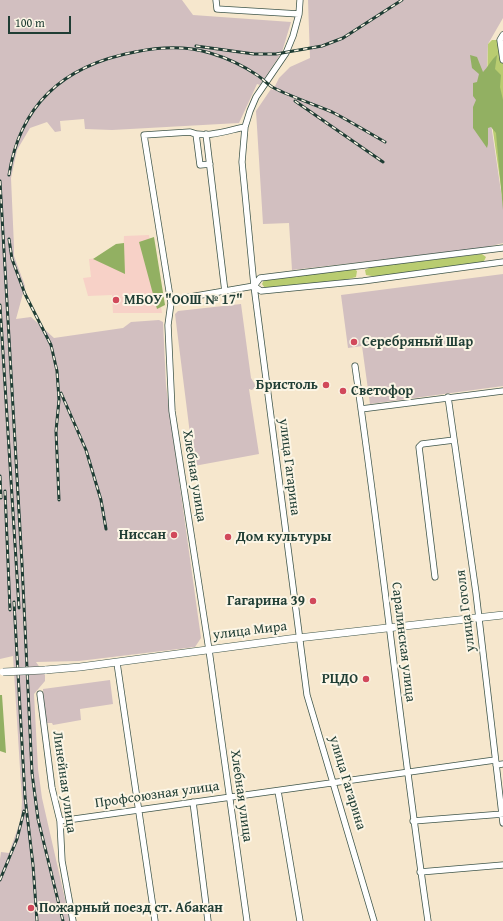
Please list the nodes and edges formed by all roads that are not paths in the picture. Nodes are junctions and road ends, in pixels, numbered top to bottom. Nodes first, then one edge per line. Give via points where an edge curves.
1 (216, 0) edge
2 (300, 0) edge
3 (299, 14) junction
4 (503, 35) edge
5 (503, 60) edge
6 (245, 127) junction
7 (196, 134) junction
8 (206, 134) junction
9 (210, 164) junction
10 (503, 248) edge
11 (503, 262) edge
12 (254, 286) junction
13 (224, 292) junction
14 (171, 303) junction
15 (355, 366) dead end
16 (503, 391) edge
17 (448, 397) junction
18 (361, 409) junction
19 (454, 440) junction
20 (435, 577) dead end
21 (503, 615) edge
22 (479, 618) junction
23 (390, 628) junction
24 (300, 638) junction
25 (209, 650) junction
26 (117, 663) junction
27 (2, 672) edge
28 (40, 694) dead end
29 (496, 763) junction
30 (503, 764) edge
31 (408, 771) junction
32 (334, 782) junction
33 (278, 791) junction
34 (229, 797) junction
35 (193, 802) junction
36 (139, 810) junction
37 (502, 814) edge
38 (60, 821) junction
39 (413, 821) junction
40 (503, 823) edge
41 (503, 865) edge
42 (420, 872) junction
43 (73, 921) edge
44 (155, 921) edge
45 (208, 921) edge
46 (247, 921) edge
47 (300, 921) edge
48 (374, 921) edge
49 (428, 921) edge

1 - 3 street via 217,9
2 - 3 street, улица Гагарина
3 - 6 street, улица Гагарина via 286,53 256,97
4 - 5 street via 500,40
6 - 8 street, Хлебная улица
6 - 12 street, улица Гагарина via 242,162
7 - 8 street, Хлебная улица
7 - 9 street via 200,165
7 - 14 street, Хлебная улица via 190,132 144,135
8 - 9 street
9 - 13 street
10 - 12 street via 265,277 260,278
11 - 12 street via 363,281 261,291
12 - 13 street
12 - 24 street, улица Гагарина
13 - 14 street via 178,299
14 - 25 street, Хлебная улица via 168,325 172,411
15 - 18 street, Саралинская улица
16 - 17 street
17 - 18 street
17 - 19 street, улица Гоголя
18 - 23 street, Саралинская улица
19 - 20 street via 422,444 419,447
19 - 22 street, улица Гоголя
21 - 22 main road, улица Мира
22 - 23 main road, улица Мира
22 - 29 street, улица Гоголя
23 - 24 main road, улица Мира
23 - 31 street, Саралинская улица
24 - 25 main road, улица Мира
24 - 32 street, улица Гагарина via 307,695
25 - 26 main road, улица Мира
25 - 34 street, Хлебная улица
26 - 27 main road, улица Мира, bridge
26 - 36 street
28 - 38 street, Линейная улица via 52,788
29 - 30 street, Профсоюзная улица
29 - 31 street, Профсоюзная улица
29 - 37 street, улица Гоголя
31 - 32 street, Профсоюзная улица
31 - 39 street, Саралинская улица
32 - 33 street, Профсоюзная улица
32 - 48 street, улица Гагарина
33 - 34 street, Профсоюзная улица
33 - 47 street
34 - 35 street, Профсоюзная улица
34 - 46 street, Хлебная улица
35 - 36 street, Профсоюзная улица
35 - 45 street
36 - 38 street, Профсоюзная улица
36 - 44 street
37 - 39 street
37 - 40 street, улица Гоголя
38 - 43 street, Линейная улица via 62,861
39 - 42 street, Саралинская улица
41 - 42 street
42 - 49 street, Саралинская улица

